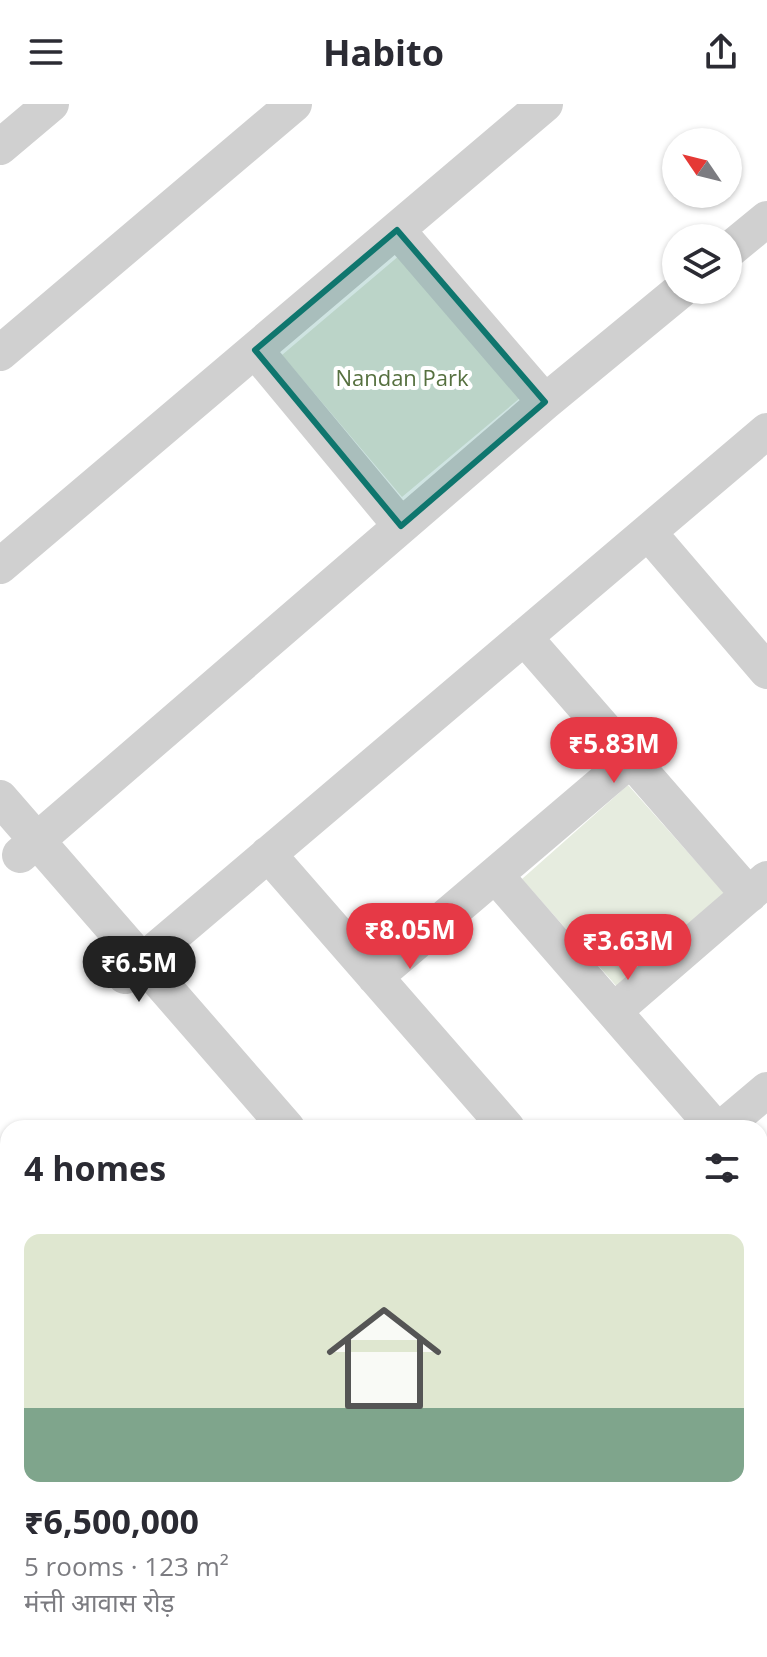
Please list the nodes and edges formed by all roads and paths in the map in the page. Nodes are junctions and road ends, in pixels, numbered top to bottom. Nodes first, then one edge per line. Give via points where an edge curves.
1 (51, 104) edge
2 (294, 104) edge
3 (530, 109) edge
4 (0, 147) edge
5 (767, 219) edge
6 (397, 230) junction
7 (742, 240) edge
8 (664, 304) edge
9 (255, 350) junction
10 (0, 353) edge
11 (545, 402) junction
12 (767, 431) edge
13 (401, 526) junction
14 (648, 532) junction
15 (4, 554) edge
16 (524, 637) junction
17 (762, 654) edge
18 (631, 759) junction
19 (0, 798) edge
20 (19, 842) edge
21 (268, 854) junction
22 (496, 876) junction
23 (758, 887) edge
24 (133, 968) junction
25 (375, 977) junction
26 (614, 1011) junction
27 (767, 1090) edge
28 (251, 1120) edge
29 (279, 1120) edge
30 (500, 1120) edge
31 (708, 1120) edge
32 (731, 1120) edge

1 - 4 street
2 - 10 street
3 - 6 street
5 - 7 street
6 - 9 street
6 - 11 street
8 - 11 street
9 - 13 street
9 - 15 street
11 - 13 street
12 - 14 street
13 - 20 street
14 - 16 street
14 - 17 street
16 - 18 street
16 - 21 street
18 - 22 street
18 - 23 street
19 - 20 street
20 - 24 street
21 - 24 street
21 - 25 street
22 - 25 street
22 - 26 street
23 - 26 street
24 - 28 street
24 - 29 street
25 - 30 street
26 - 31 street
27 - 32 street

